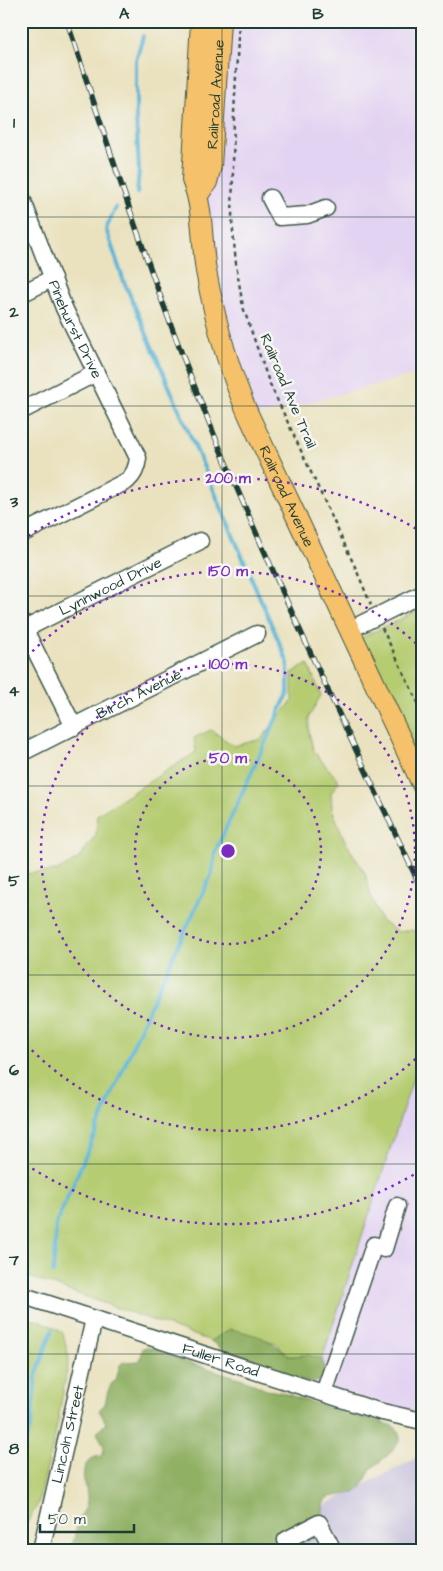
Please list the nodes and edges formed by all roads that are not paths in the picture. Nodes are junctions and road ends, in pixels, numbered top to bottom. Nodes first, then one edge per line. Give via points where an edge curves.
1 (201, 21) edge
2 (220, 21) edge
3 (198, 195) junction
4 (21, 196) edge
5 (270, 198) dead end
6 (326, 208) dead end
7 (53, 278) junction
8 (21, 294) edge
9 (96, 373) junction
10 (21, 411) edge
11 (21, 534) edge
12 (200, 541) dead end
13 (422, 594) edge
14 (22, 628) edge
15 (349, 630) junction
16 (257, 634) dead end
17 (74, 727) junction
18 (21, 753) edge
19 (422, 784) edge
20 (397, 1206) dead end
21 (21, 1295) edge
22 (94, 1319) junction
23 (324, 1393) junction
24 (422, 1420) edge
25 (41, 1550) edge
26 (291, 1550) edge
27 (332, 1550) edge

1 - 3 main road, Railroad Avenue via 192,180
2 - 3 main road, Railroad Avenue via 210,166 207,182
3 - 15 main road, Railroad Avenue via 206,270 221,336 242,400
4 - 7 street, Pinehurst Drive
5 - 6 street via 280,217 307,216
7 - 8 street
7 - 9 street, Pinehurst Drive
9 - 10 street
9 - 11 street, Pinehurst Drive via 138,458 133,476
12 - 14 street, Lynnwood Drive
13 - 15 street
14 - 17 street
15 - 19 main road, Railroad Avenue
16 - 17 street, Birch Avenue
17 - 18 street, Birch Avenue
20 - 23 street via 384,1249 374,1245
21 - 22 street, Fuller Road
22 - 23 street, Fuller Road
22 - 25 street, Lincoln Street
23 - 24 street, Fuller Road via 378,1411
26 - 27 street via 286,1540 319,1523

